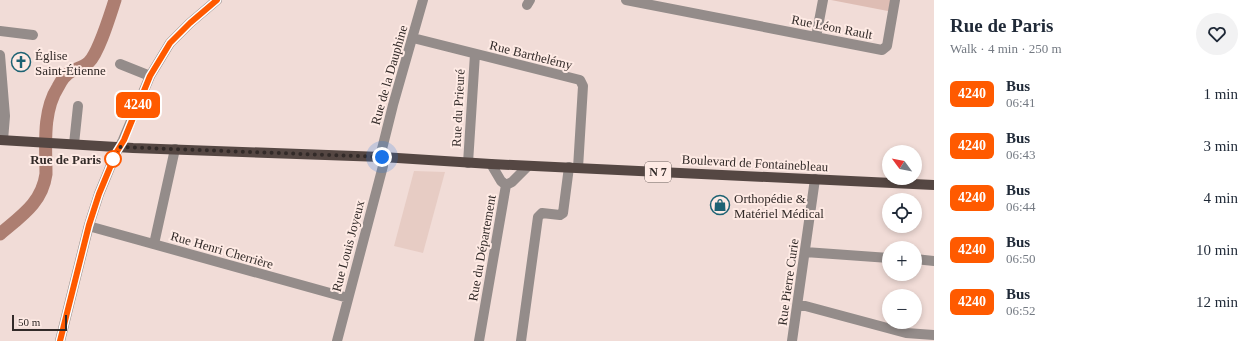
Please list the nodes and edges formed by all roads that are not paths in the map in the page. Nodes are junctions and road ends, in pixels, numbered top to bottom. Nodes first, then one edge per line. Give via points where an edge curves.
1 (217, 0) edge
2 (423, 0) edge
3 (626, 0) edge
4 (823, 0) edge
5 (895, 0) edge
6 (0, 31) edge
7 (33, 35) dead end
8 (816, 37) junction
9 (413, 38) junction
10 (475, 54) junction
11 (0, 55) edge
12 (120, 64) dead end
13 (150, 76) junction
14 (78, 106) dead end
15 (2, 140) edge
16 (74, 144) junction
17 (120, 147) junction
18 (175, 149) junction
19 (382, 157) junction
20 (468, 163) junction
21 (491, 164) junction
22 (528, 166) junction
23 (573, 168) junction
24 (815, 179) junction
25 (506, 185) junction
26 (934, 185) edge
27 (89, 225) junction
28 (154, 244) junction
29 (805, 252) junction
30 (882, 258) edge
31 (922, 260) edge
32 (934, 261) edge
33 (348, 298) junction
34 (798, 304) junction
35 (934, 335) edge
36 (60, 341) edge
37 (337, 341) edge
38 (479, 341) edge
39 (521, 341) edge
40 (792, 341) edge

1 - 13 street via 170,43
2 - 9 street, Rue de la Dauphine
3 - 8 street, Rue Léon Rault
4 - 8 street
5 - 8 street, Rue Léon Rault via 885,49
6 - 7 street
9 - 10 street, Rue Barthelémy
9 - 19 street, Rue de la Dauphine via 393,105
10 - 20 street, Rue du Prieuré
10 - 23 street, Rue Barthelémy via 582,82
11 - 15 street via 5,116
12 - 13 street
13 - 17 street
14 - 16 street
15 - 16 main road, N 7
16 - 17 main road, N 7
17 - 18 main road, N 7
17 - 27 street via 99,194
18 - 19 main road, N 7
18 - 28 street
19 - 20 main road, Boulevard de Fontainebleau / N 7
19 - 33 street, Rue Louis Joyeux via 383,166
20 - 21 main road, Boulevard de Fontainebleau / N 7
21 - 22 main road, Boulevard de Fontainebleau / N 7
21 - 25 street, Rue du Département
22 - 23 main road, Boulevard de Fontainebleau / N 7
22 - 25 street
23 - 24 main road, Boulevard de Fontainebleau / N 7
23 - 39 street via 563,213 542,213 538,217
24 - 26 main road, Boulevard de Fontainebleau / N 7
24 - 29 street, Rue Pierre Curie
25 - 38 street, Rue du Département
27 - 28 street, Rue Henri Cherrière
27 - 36 street
28 - 33 street, Rue Henri Cherrière
29 - 30 street
29 - 34 street, Rue Pierre Curie
31 - 32 street
33 - 37 street, Rue Louis Joyeux
34 - 35 street via 906,333
34 - 40 street, Rue Pierre Curie

